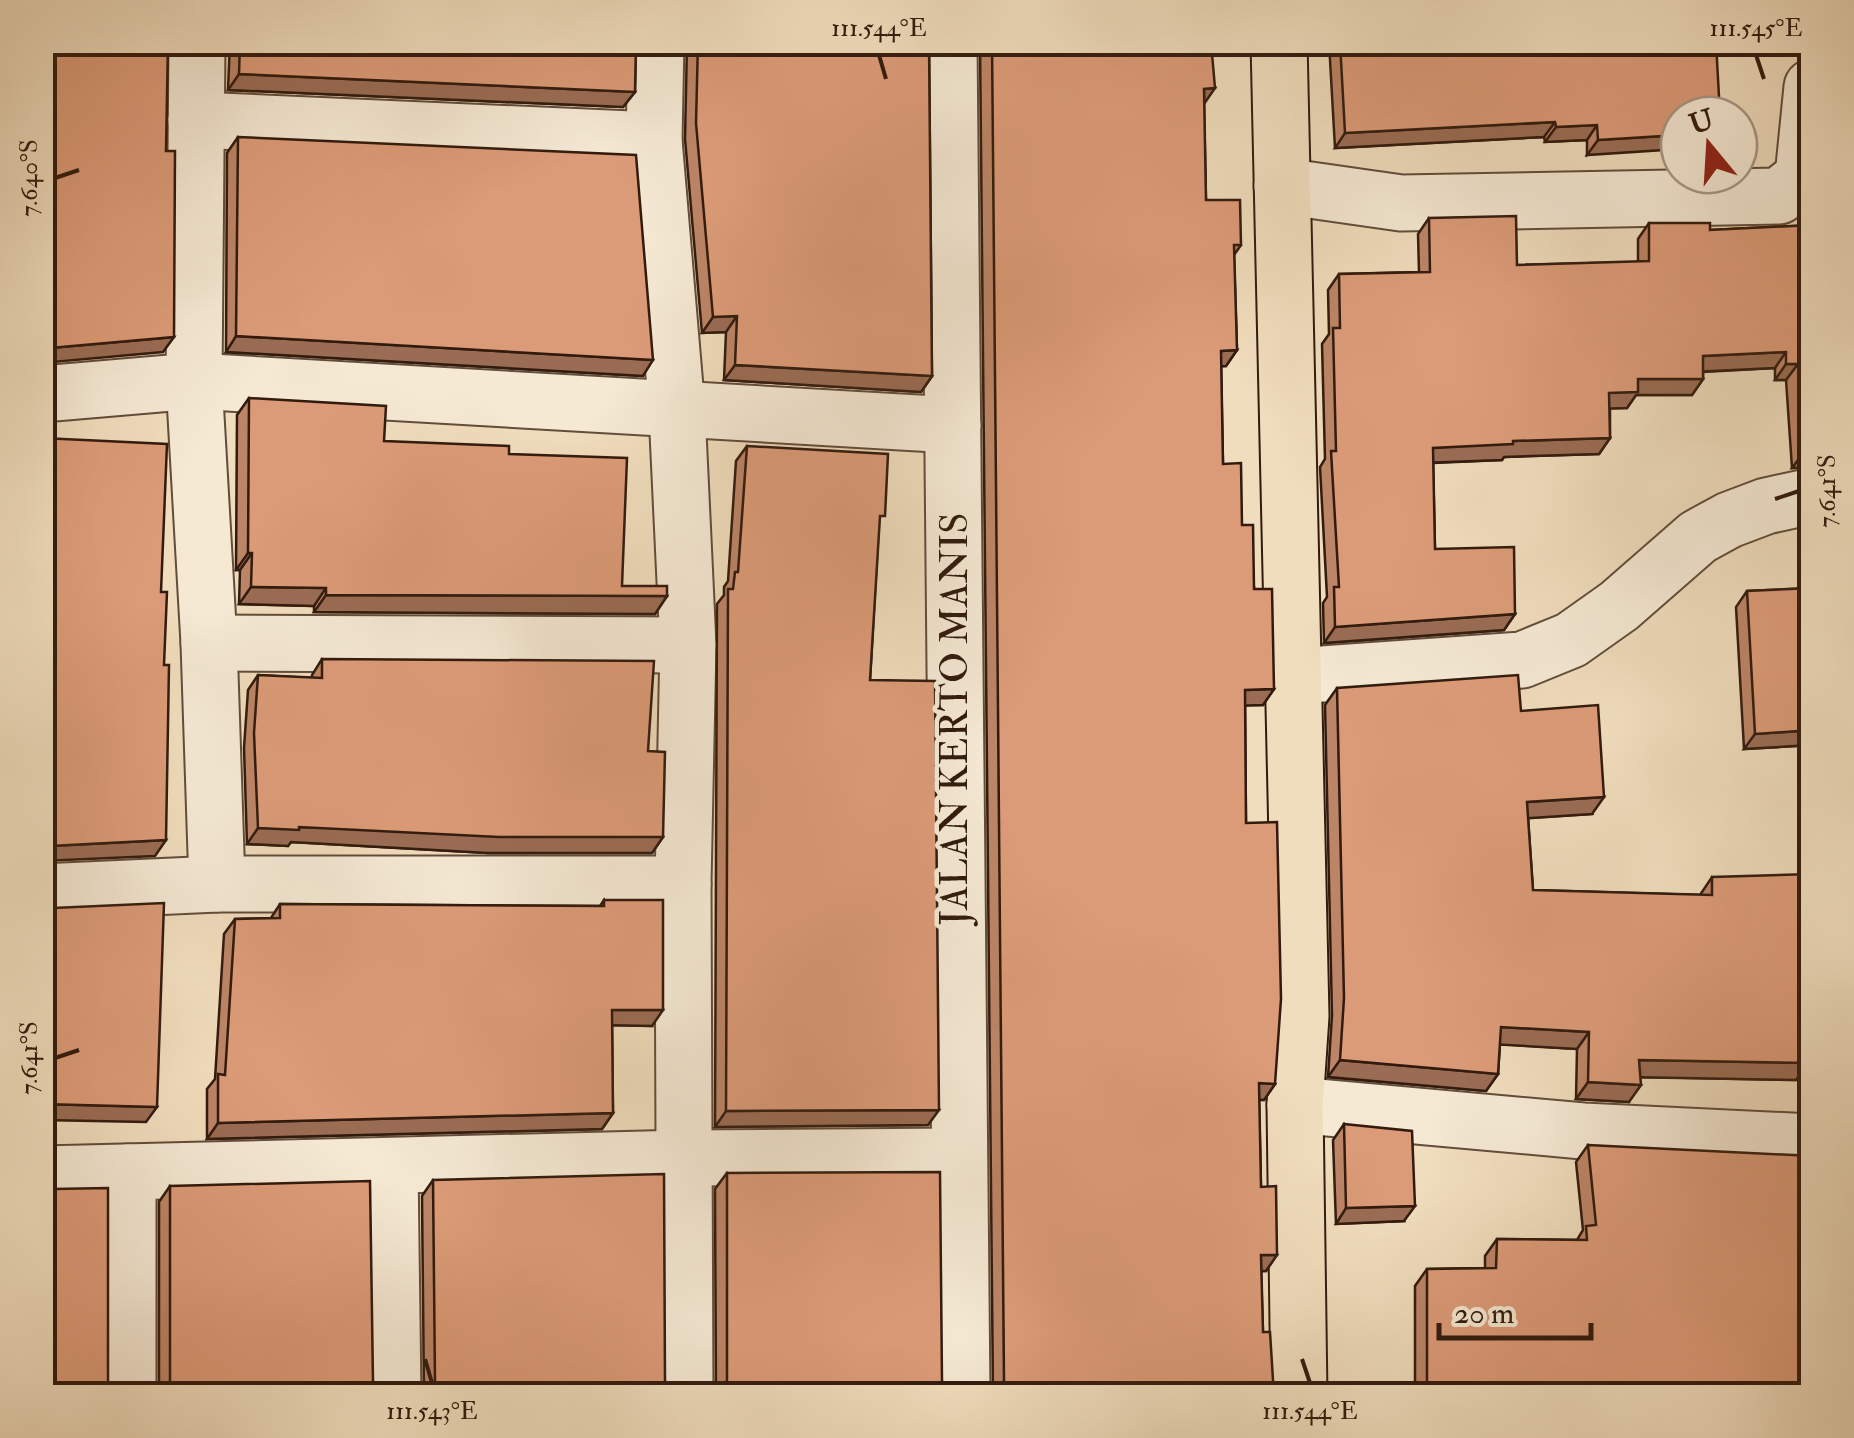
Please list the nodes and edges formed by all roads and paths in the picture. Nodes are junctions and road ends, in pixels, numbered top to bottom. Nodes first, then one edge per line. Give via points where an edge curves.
1 (197, 42) edge
2 (656, 42) edge
3 (949, 42) edge
4 (1279, 42) edge
5 (1812, 87) edge
6 (196, 120) junction
7 (654, 140) junction
8 (1282, 186) junction
9 (194, 381) junction
10 (42, 394) edge
11 (677, 411) junction
12 (953, 425) junction
13 (1812, 496) edge
14 (209, 643) junction
15 (688, 645) junction
16 (1294, 676) junction
17 (218, 884) junction
18 (683, 884) junction
19 (42, 892) edge
20 (1296, 1106) junction
21 (1812, 1142) edge
22 (958, 1156) junction
23 (684, 1158) junction
24 (390, 1166) junction
25 (128, 1172) junction
26 (42, 1174) edge
27 (128, 1396) edge
28 (393, 1396) edge
29 (685, 1396) edge
30 (962, 1396) edge
31 (1299, 1396) edge

1 - 6 street
2 - 7 street
3 - 12 street, JALAN KERTO MANIS
4 - 8 main road
5 - 8 street via 1803,177 1779,196 1401,203
6 - 7 street
6 - 9 street
7 - 11 street
8 - 16 main road
9 - 10 street
9 - 11 street
9 - 14 street
11 - 12 street
11 - 15 street
12 - 22 street, JALAN KERTO MANIS
13 - 16 street via 1748,513 1698,537 1571,640 1522,660
14 - 15 street
14 - 17 street
15 - 18 street
16 - 20 main road
17 - 18 street
17 - 19 street
18 - 23 street
20 - 21 street
20 - 31 main road
22 - 23 street
22 - 30 street, JALAN KERTO MANIS
23 - 24 street
23 - 29 street
24 - 25 street
24 - 28 street
25 - 26 street
25 - 27 street

